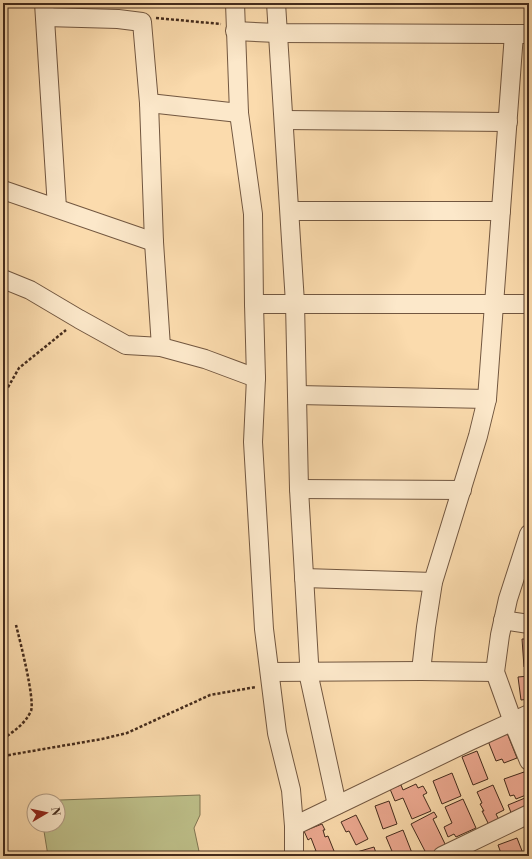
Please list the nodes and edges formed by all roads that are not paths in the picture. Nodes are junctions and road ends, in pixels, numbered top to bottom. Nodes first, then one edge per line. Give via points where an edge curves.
1 (235, 3) edge
2 (276, 3) edge
3 (45, 10) edge
4 (235, 28) junction
5 (277, 33) junction
6 (521, 34) edge
7 (149, 103) junction
8 (239, 113) junction
9 (284, 120) junction
10 (508, 122) junction
11 (3, 190) edge
12 (57, 208) junction
13 (290, 211) junction
14 (501, 211) junction
15 (154, 242) junction
16 (3, 279) edge
17 (295, 303) junction
18 (254, 304) junction
19 (495, 304) junction
20 (529, 304) edge
21 (161, 347) junction
22 (256, 378) junction
23 (298, 395) junction
24 (487, 399) junction
25 (299, 489) junction
26 (462, 490) junction
27 (529, 534) edge
28 (304, 578) junction
29 (433, 582) junction
30 (504, 620) junction
31 (529, 624) edge
32 (421, 671) junction
33 (308, 672) junction
34 (495, 672) junction
35 (270, 678) junction
36 (529, 714) edge
37 (513, 722) junction
38 (529, 761) edge
39 (337, 805) junction
40 (529, 814) edge
41 (294, 826) junction
42 (294, 856) edge
43 (442, 856) edge

1 - 4 street
2 - 5 street
3 - 7 street via 142,22
3 - 12 street
4 - 5 street
4 - 8 street
5 - 6 street
5 - 9 street
6 - 10 street
7 - 8 street
7 - 15 street
8 - 18 street via 253,214
9 - 10 street
9 - 13 street
10 - 14 street
11 - 12 street
12 - 15 street
13 - 14 street
13 - 17 street
14 - 19 street
15 - 21 street
16 - 21 street via 30,290 126,345
17 - 18 street
17 - 19 street
17 - 23 street
18 - 22 street
19 - 20 street
19 - 24 street
21 - 22 street
22 - 35 street via 254,450 264,629
23 - 24 street
23 - 25 street
24 - 26 street
25 - 26 street
25 - 28 street
26 - 29 street
27 - 30 street via 508,599
28 - 29 street
28 - 33 street
29 - 32 street
30 - 31 street
30 - 34 street
32 - 33 street
32 - 34 street
33 - 35 street
33 - 39 street
34 - 37 street
35 - 41 street via 277,733 291,790
36 - 37 street
37 - 38 street
37 - 39 street
39 - 41 street
40 - 43 street
41 - 42 street

